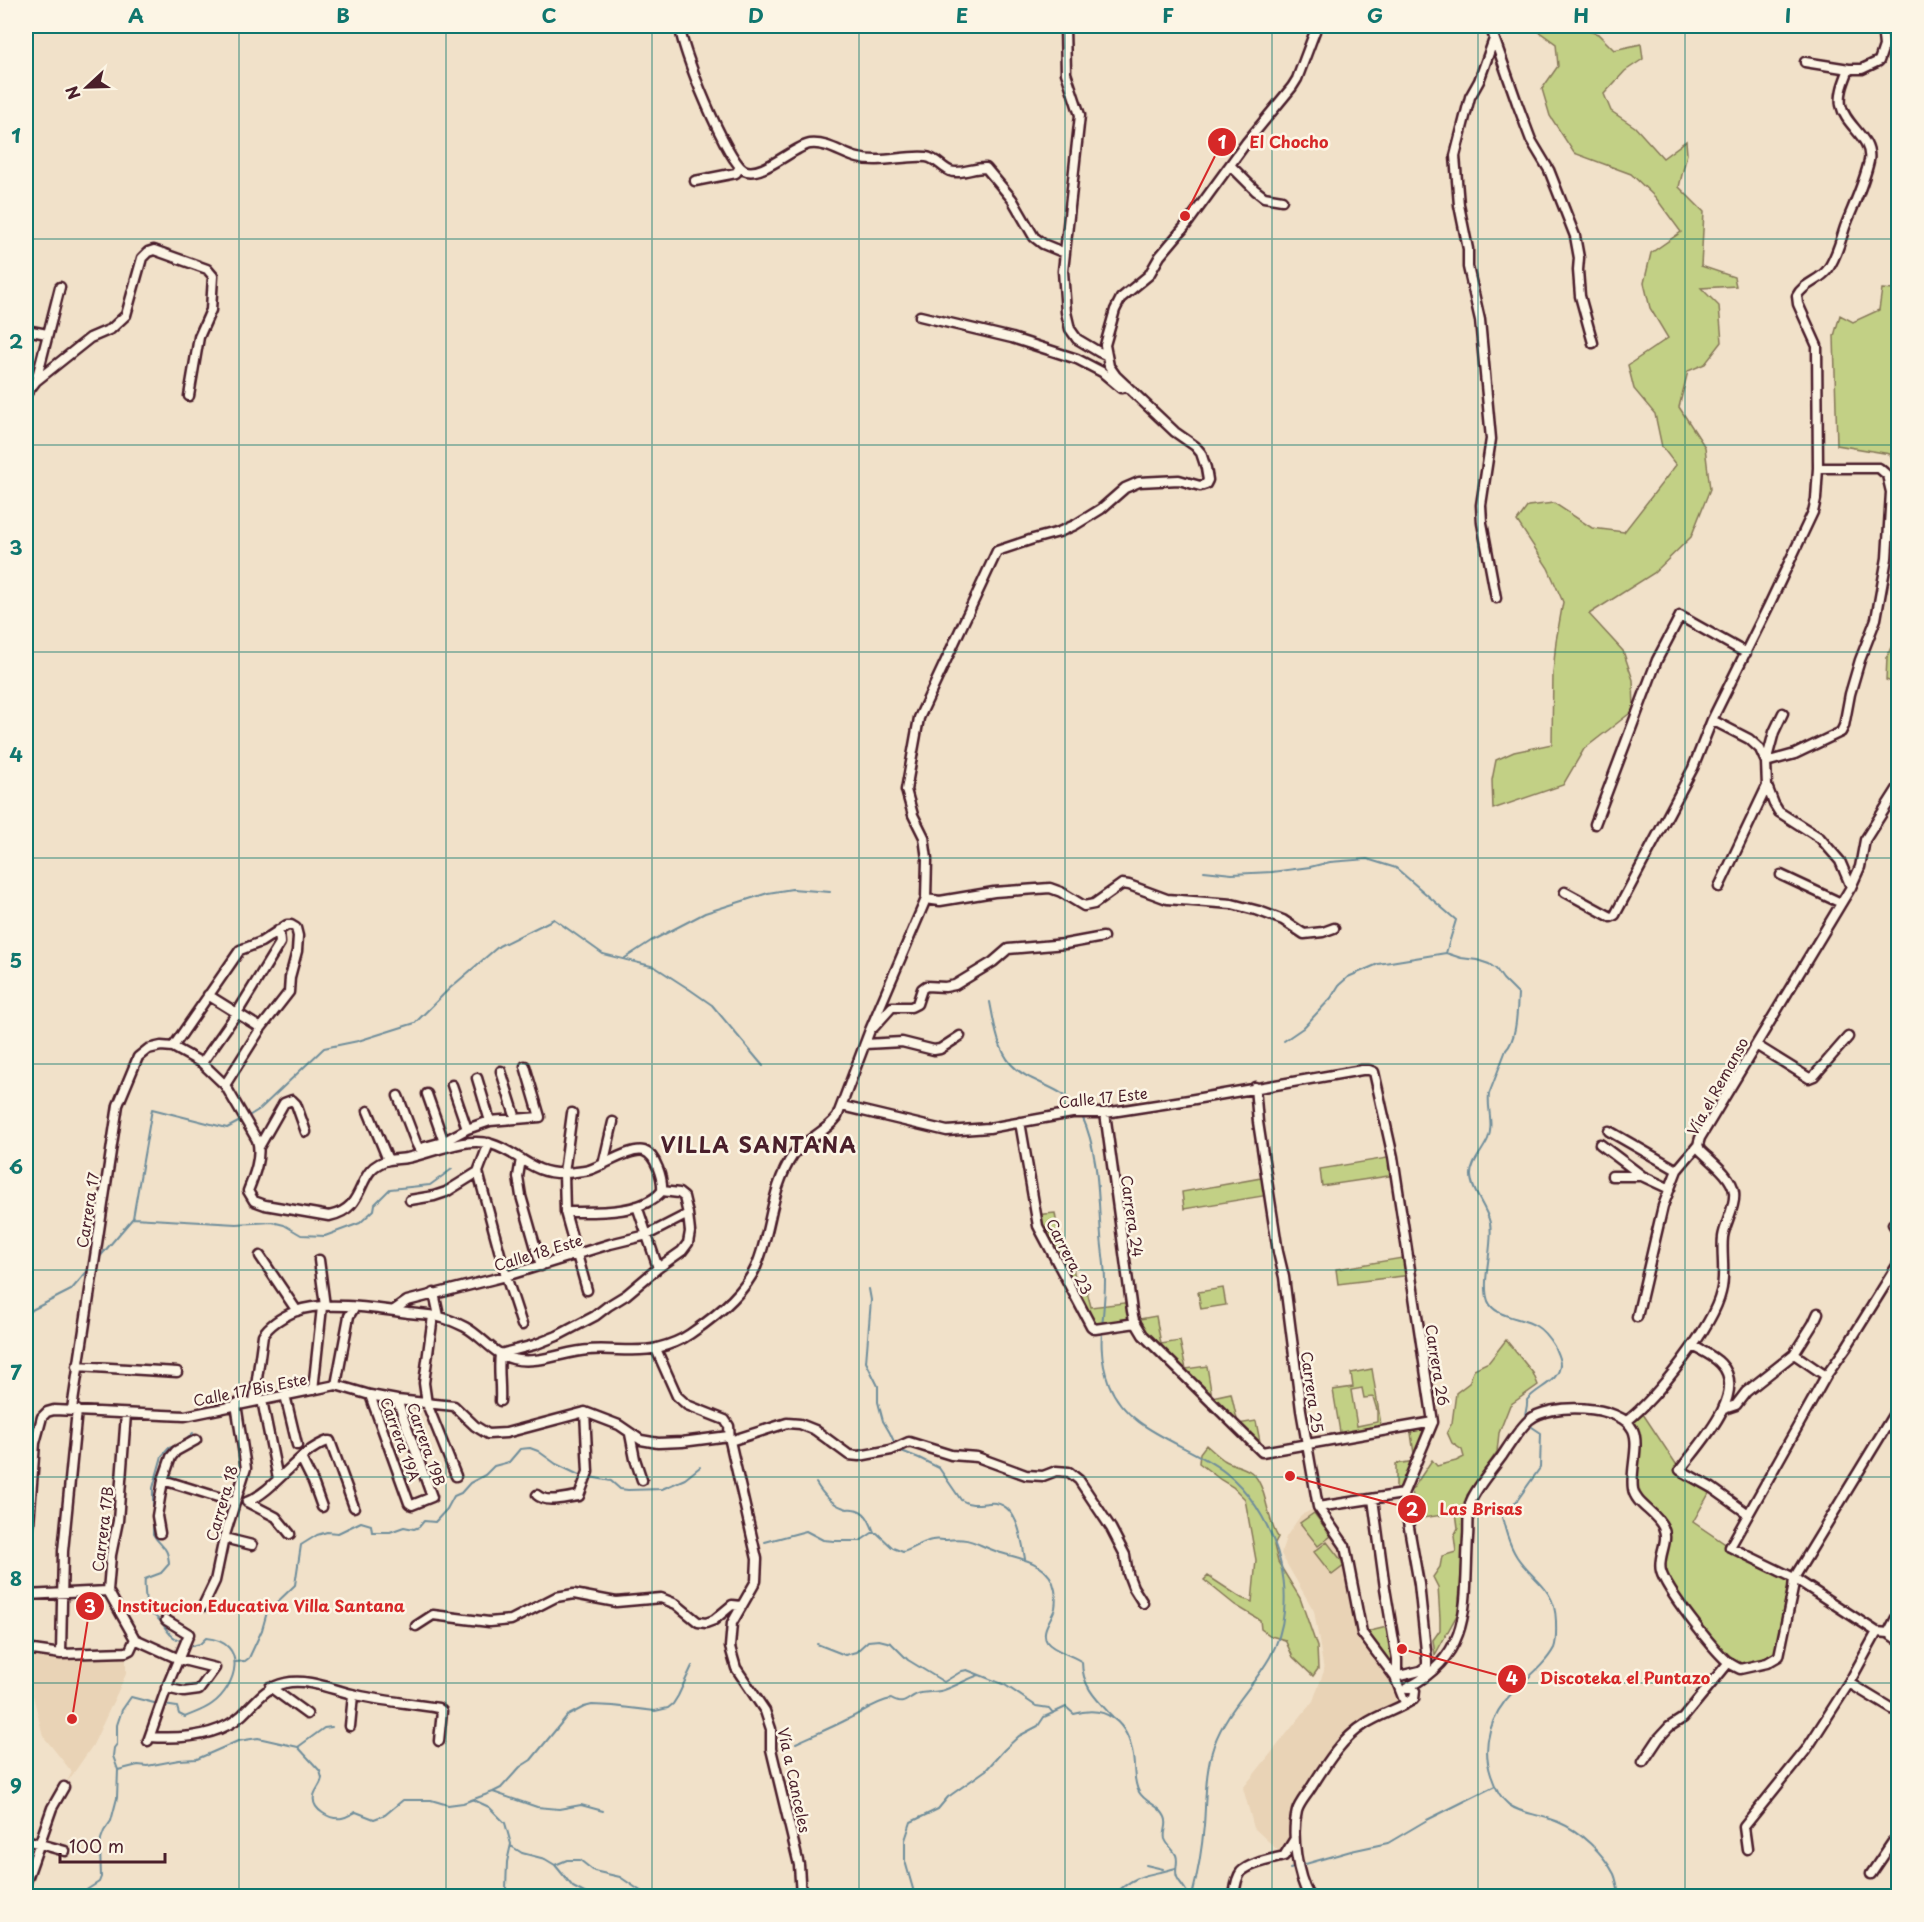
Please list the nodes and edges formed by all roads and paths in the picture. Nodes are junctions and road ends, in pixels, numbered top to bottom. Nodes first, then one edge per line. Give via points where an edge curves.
1 (680, 26) edge
2 (1065, 26) edge
3 (1317, 26) edge
4 (1490, 26) edge
5 (1882, 26) edge
6 (1494, 39) junction
7 (1805, 62) dead end
8 (1849, 69) junction
9 (1231, 166) junction
10 (740, 167) junction
11 (695, 181) dead end
12 (1282, 200) dead end
13 (1065, 253) junction
14 (60, 287) dead end
15 (920, 316) dead end
16 (26, 330) edge
17 (47, 334) junction
18 (1593, 343) dead end
19 (1106, 355) junction
20 (36, 381) junction
21 (1127, 386) junction
22 (26, 394) edge
23 (189, 396) dead end
24 (1818, 468) junction
25 (1496, 598) dead end
26 (1746, 653) junction
27 (1783, 713) dead end
28 (1712, 720) junction
29 (1766, 762) junction
30 (1767, 786) junction
31 (1899, 788) edge
32 (1596, 824) dead end
33 (1781, 875) dead end
34 (1719, 887) dead end
35 (1851, 887) junction
36 (1565, 892) dead end
37 (926, 899) junction
38 (1841, 903) junction
39 (1334, 928) dead end
40 (279, 930) junction
41 (1103, 937) dead end
42 (208, 995) junction
43 (237, 1013) junction
44 (261, 1029) junction
45 (870, 1030) junction
46 (960, 1036) dead end
47 (1848, 1037) dead end
48 (865, 1044) junction
49 (1756, 1045) junction
50 (173, 1047) junction
51 (202, 1064) junction
52 (525, 1066) dead end
53 (1369, 1070) joint
54 (501, 1071) dead end
55 (477, 1078) dead end
56 (225, 1085) junction
57 (452, 1085) dead end
58 (1255, 1088) junction
59 (427, 1094) dead end
60 (398, 1096) dead end
61 (842, 1106) junction
62 (369, 1111) dead end
63 (572, 1113) dead end
64 (1105, 1113) junction
65 (516, 1119) junction
66 (490, 1121) junction
67 (613, 1122) dead end
68 (1020, 1122) junction
69 (467, 1129) junction
70 (1609, 1131) dead end
71 (306, 1132) dead end
72 (489, 1143) junction
73 (1600, 1144) dead end
74 (444, 1145) junction
75 (1698, 1145) junction
76 (259, 1148) junction
77 (521, 1159) junction
78 (388, 1160) junction
79 (603, 1165) junction
80 (1677, 1170) junction
81 (478, 1172) junction
82 (564, 1173) junction
83 (1612, 1176) dead end
84 (1642, 1176) junction
85 (1670, 1189) junction
86 (662, 1191) junction
87 (410, 1200) dead end
88 (637, 1206) junction
89 (565, 1212) junction
90 (688, 1214) junction
91 (1893, 1224) dead end
92 (1899, 1232) edge
93 (647, 1235) junction
94 (578, 1255) junction
95 (260, 1256) dead end
96 (319, 1260) dead end
97 (1898, 1265) edge
98 (541, 1266) junction
99 (658, 1268) junction
100 (506, 1276) junction
101 (587, 1290) dead end
102 (434, 1293) junction
103 (323, 1306) junction
104 (354, 1308) junction
105 (394, 1310) junction
106 (297, 1311) junction
107 (1818, 1313) dead end
108 (436, 1316) junction
109 (1637, 1317) dead end
110 (1136, 1323) junction
111 (522, 1325) dead end
112 (1693, 1346) junction
113 (656, 1349) junction
114 (500, 1354) junction
115 (1794, 1354) junction
116 (77, 1366) junction
117 (177, 1372) dead end
118 (1826, 1376) junction
119 (336, 1385) junction
120 (313, 1390) junction
121 (285, 1395) junction
122 (370, 1395) junction
123 (258, 1400) junction
124 (397, 1400) junction
125 (500, 1401) dead end
126 (236, 1404) junction
127 (427, 1404) junction
128 (1899, 1407) edge
129 (1724, 1409) junction
130 (74, 1410) junction
131 (585, 1412) junction
132 (126, 1414) junction
133 (1628, 1421) junction
134 (1433, 1422) junction
135 (630, 1434) junction
136 (729, 1438) junction
137 (196, 1440) dead end
138 (1307, 1444) junction
139 (297, 1445) dead end
140 (302, 1458) junction
141 (456, 1476) dead end
142 (278, 1479) junction
143 (163, 1480) junction
144 (642, 1480) dead end
145 (1403, 1494) junction
146 (537, 1495) dead end
147 (432, 1497) joint
148 (1373, 1500) junction
149 (234, 1502) junction
150 (322, 1507) dead end
151 (354, 1507) dead end
152 (1318, 1507) junction
153 (1748, 1513) junction
154 (160, 1533) dead end
155 (290, 1534) dead end
156 (224, 1538) junction
157 (252, 1545) dead end
158 (1794, 1578) junction
159 (108, 1591) junction
160 (62, 1594) junction
161 (26, 1599) edge
162 (1143, 1603) dead end
163 (202, 1606) dead end
164 (741, 1606) junction
165 (26, 1611) edge
166 (1899, 1614) edge
167 (166, 1620) dead end
168 (416, 1626) dead end
169 (1877, 1632) junction
170 (1888, 1633) junction
171 (135, 1639) junction
172 (1899, 1640) edge
173 (33, 1650) dead end
174 (61, 1654) junction
175 (179, 1659) junction
176 (1729, 1662) junction
177 (1426, 1678) junction
178 (1395, 1679) junction
179 (1849, 1683) junction
180 (270, 1687) junction
181 (166, 1688) junction
182 (1405, 1690) junction
183 (353, 1695) junction
184 (1413, 1699) junction
185 (1398, 1708) junction
186 (1899, 1711) edge
187 (308, 1714) dead end
188 (350, 1726) dead end
189 (439, 1741) dead end
190 (1642, 1762) dead end
191 (64, 1787) dead end
192 (1294, 1839) junction
193 (1899, 1839) edge
194 (26, 1840) edge
195 (39, 1844) junction
196 (1747, 1850) dead end
197 (65, 1851) dead end
198 (27, 1871) edge
199 (1871, 1874) dead end
200 (26, 1882) edge
201 (801, 1896) edge
202 (1234, 1896) edge
203 (1308, 1896) edge

1 - 10 street via 693,74
2 - 13 street via 1066,73 1080,115
3 - 9 street via 1297,79
4 - 6 street
5 - 8 street via 1884,46 1879,61 1862,69
6 - 18 street via 1531,140 1549,170 1575,236 1580,296
6 - 25 street via 1470,97 1455,156 1468,267 1480,320 1491,440 1482,524
7 - 8 street
8 - 24 street via 1841,105 1866,143 1869,159 1836,258 1822,277 1797,296 1817,346
9 - 12 street via 1264,197
9 - 19 street via 1149,275 1121,298 1108,333
10 - 11 street via 736,173
10 - 13 street via 754,171 809,144 823,145 858,159 927,157 951,171 986,168 1012,199 1034,237
13 - 19 street via 1063,272 1070,329 1077,339
14 - 17 street
15 - 21 street via 1012,338 1077,359 1121,388
16 - 17 street
17 - 20 street
19 - 21 street via 1109,366
20 - 22 street
20 - 23 street via 126,315 142,258 154,250 207,269 213,276 212,310 199,337
21 - 37 street via 1195,446 1201,453 1208,480 1200,486 1179,480 1138,482 1075,525 996,551 919,718 906,790 924,837
24 - 26 street via 1813,512
24 - 29 street via 1879,468 1887,475 1891,492 1887,558 1876,619 1860,660 1841,732 1795,754
26 - 28 street
26 - 32 street via 1680,616 1657,660
27 - 29 street
28 - 29 street via 1749,739
28 - 36 street via 1693,768 1615,915 1611,917
29 - 30 street
30 - 34 street
30 - 35 street via 1779,812 1820,838 1840,861
31 - 35 street, Vía el Remanso via 1865,840
33 - 38 street
35 - 38 street, Vía el Remanso
37 - 39 street via 940,901 994,891 1050,888 1084,906 1122,884 1167,899 1232,904 1259,911 1304,934
37 - 45 street
38 - 49 street, Vía el Remanso
40 - 42 street via 240,950
40 - 43 street via 280,944
40 - 44 street via 287,925 296,928 297,951 289,992
41 - 45 street via 1008,949 955,985 926,986 915,1006 892,1007
42 - 43 street
42 - 50 street
43 - 44 street
43 - 51 street
44 - 56 street
45 - 48 street
46 - 48 street via 934,1050 902,1042
47 - 49 street via 1809,1078
48 - 61 street
49 - 75 street, Vía el Remanso
50 - 51 street
50 - 116 street, Carrera 17 via 148,1049 138,1057 118,1105
51 - 56 street
52 - 65 street via 540,1117
53 - 58 street, Calle 17 Este
53 - 134 street, Carrera 26 via 1374,1072 1378,1085 1392,1157
54 - 65 street
55 - 66 street
56 - 76 street
57 - 69 street
58 - 64 street, Calle 17 Este
58 - 138 street, Carrera 25
59 - 74 street
60 - 74 street via 418,1147
61 - 68 street, Calle 17 Este via 947,1131
61 - 113 street via 830,1127 793,1155 776,1189 763,1246 746,1284 689,1335
62 - 78 street
63 - 82 street
64 - 68 street, Calle 17 Este via 1072,1113
64 - 110 street, Carrera 24
65 - 66 street
66 - 69 street
67 - 79 street
68 - 110 street, Carrera 23 via 1038,1226 1093,1327
69 - 74 street
70 - 80 street
71 - 76 street via 296,1104 288,1101
72 - 74 street
72 - 77 street
72 - 81 street
73 - 84 street
74 - 78 street
75 - 80 street
75 - 112 street, Vía el Remanso via 1730,1180 1735,1193 1723,1235 1721,1292
76 - 78 street via 248,1191 254,1201 329,1216 347,1209 371,1169
77 - 82 street via 541,1171
77 - 98 street via 521,1196
79 - 82 street
79 - 86 street via 639,1150 647,1152 657,1167
80 - 85 street
81 - 87 street via 446,1192
81 - 100 street
82 - 89 street
83 - 84 street
84 - 85 street
85 - 109 street
86 - 88 street
86 - 90 street via 684,1197
88 - 89 street via 603,1212
88 - 93 street
89 - 94 street
90 - 93 street, Calle 18 Este
90 - 99 street via 688,1243
91 - 92 street
93 - 94 street, Calle 18 Este
93 - 99 street
94 - 98 street, Calle 18 Este
94 - 101 street
95 - 106 street
96 - 103 street
97 - 118 street
98 - 100 street, Calle 18 Este
99 - 114 street via 595,1316 557,1336
100 - 102 street, Calle 18 Este
100 - 111 street
102 - 105 street, Calle 18 Este via 406,1301
102 - 108 street
103 - 104 street
103 - 106 street
103 - 120 street
104 - 105 street
104 - 119 street via 349,1316
105 - 108 street
106 - 123 street via 268,1327 263,1335
107 - 115 street
108 - 114 street via 466,1327
108 - 127 street via 424,1383
110 - 138 street via 1143,1335 1262,1452
112 - 129 street via 1726,1371 1730,1392
112 - 133 street, Vía el Remanso
113 - 114 street via 587,1350 534,1360 514,1360
113 - 136 street via 677,1396 687,1406 725,1420
114 - 125 street
115 - 118 street
115 - 129 street via 1736,1404
116 - 117 street
116 - 130 street, Carrera 17
118 - 153 street
119 - 120 street, Calle 17 Bis Este
119 - 122 street, Calle 17 Bis Este
120 - 121 street, Calle 17 Bis Este
121 - 123 street, Calle 17 Bis Este
121 - 139 street
122 - 124 street, Calle 17 Bis Este
122 - 147 street, Carrera 19A via 410,1504
123 - 126 street, Calle 17 Bis Este
123 - 142 street
124 - 127 street, Calle 17 Bis Este
124 - 147 street, Carrera 19B
126 - 132 street, Calle 17 Bis Este via 185,1416
126 - 149 street, Carrera 18 via 247,1463
127 - 131 street, Calle 17 Bis Este via 454,1406 489,1434
127 - 141 street
128 - 158 street
129 - 153 street via 1680,1470
130 - 132 street, Calle 17 Bis Este
130 - 160 street, Carrera 17
130 - 161 street, Calle 17 Bis Este via 47,1412 35,1443
131 - 135 street via 619,1425
131 - 146 street via 588,1472 579,1496 549,1500
132 - 159 street, Carrera 17B
133 - 176 street via 1636,1438 1633,1491 1658,1519 1666,1536 1661,1571 1698,1629
133 - 177 street via 1610,1413 1565,1408 1548,1410 1530,1419 1470,1503 1461,1628 1442,1664
134 - 138 street
134 - 145 street, Carrera 26
135 - 136 street via 658,1443
135 - 144 street
136 - 162 street via 787,1423 800,1424 849,1455 891,1450 909,1442 951,1455 977,1457 1026,1475 1069,1472 1111,1528
136 - 164 street, Vía a Canceles via 758,1559 756,1581
137 - 143 street via 171,1457
138 - 152 street, Carrera 25
140 - 142 street
140 - 150 street
140 - 151 street via 330,1441
142 - 155 street via 248,1502 276,1517
143 - 149 street
143 - 154 street via 157,1516
145 - 148 street
145 - 178 street via 1427,1660 1425,1669
148 - 152 street
148 - 178 street via 1397,1659
149 - 156 street, Carrera 18
152 - 178 street, Carrera 25 via 1345,1546 1362,1633
153 - 158 street via 1730,1547
156 - 157 street
156 - 163 street, Carrera 18 via 215,1581
158 - 169 street
158 - 176 street via 1779,1656 1740,1669
159 - 160 street
159 - 171 street, Carrera 17B
160 - 161 street
160 - 174 street, Carrera 17
161 - 165 street
164 - 168 street via 725,1608 721,1615 706,1623 698,1622 676,1604 661,1598 616,1602 574,1594 555,1597 511,1620 489,1622 433,1615
164 - 201 street, Vía a Canceles via 732,1623 730,1647 736,1668 765,1711 771,1729 771,1749 799,1865
166 - 170 street
167 - 175 street via 189,1634
169 - 170 street
169 - 179 street
170 - 172 street
171 - 174 street via 126,1652
171 - 175 street
173 - 174 street
175 - 181 street
175 - 181 street via 215,1668 199,1690
176 - 190 street
177 - 182 street
177 - 184 street
178 - 182 street, Carrera 25
179 - 186 street
179 - 196 street via 1806,1750 1744,1827
180 - 181 street via 229,1724 193,1736 149,1739
180 - 183 street via 293,1682
180 - 187 street
182 - 184 street, Carrera 25 via 1404,1700
182 - 185 street
183 - 188 street
183 - 189 street via 438,1708 443,1716
184 - 185 street
185 - 192 street via 1365,1723 1332,1755 1297,1809
191 - 195 street
192 - 202 street via 1284,1856 1242,1872
192 - 203 street
193 - 199 street
194 - 195 street
195 - 197 street
195 - 198 street
198 - 200 street

